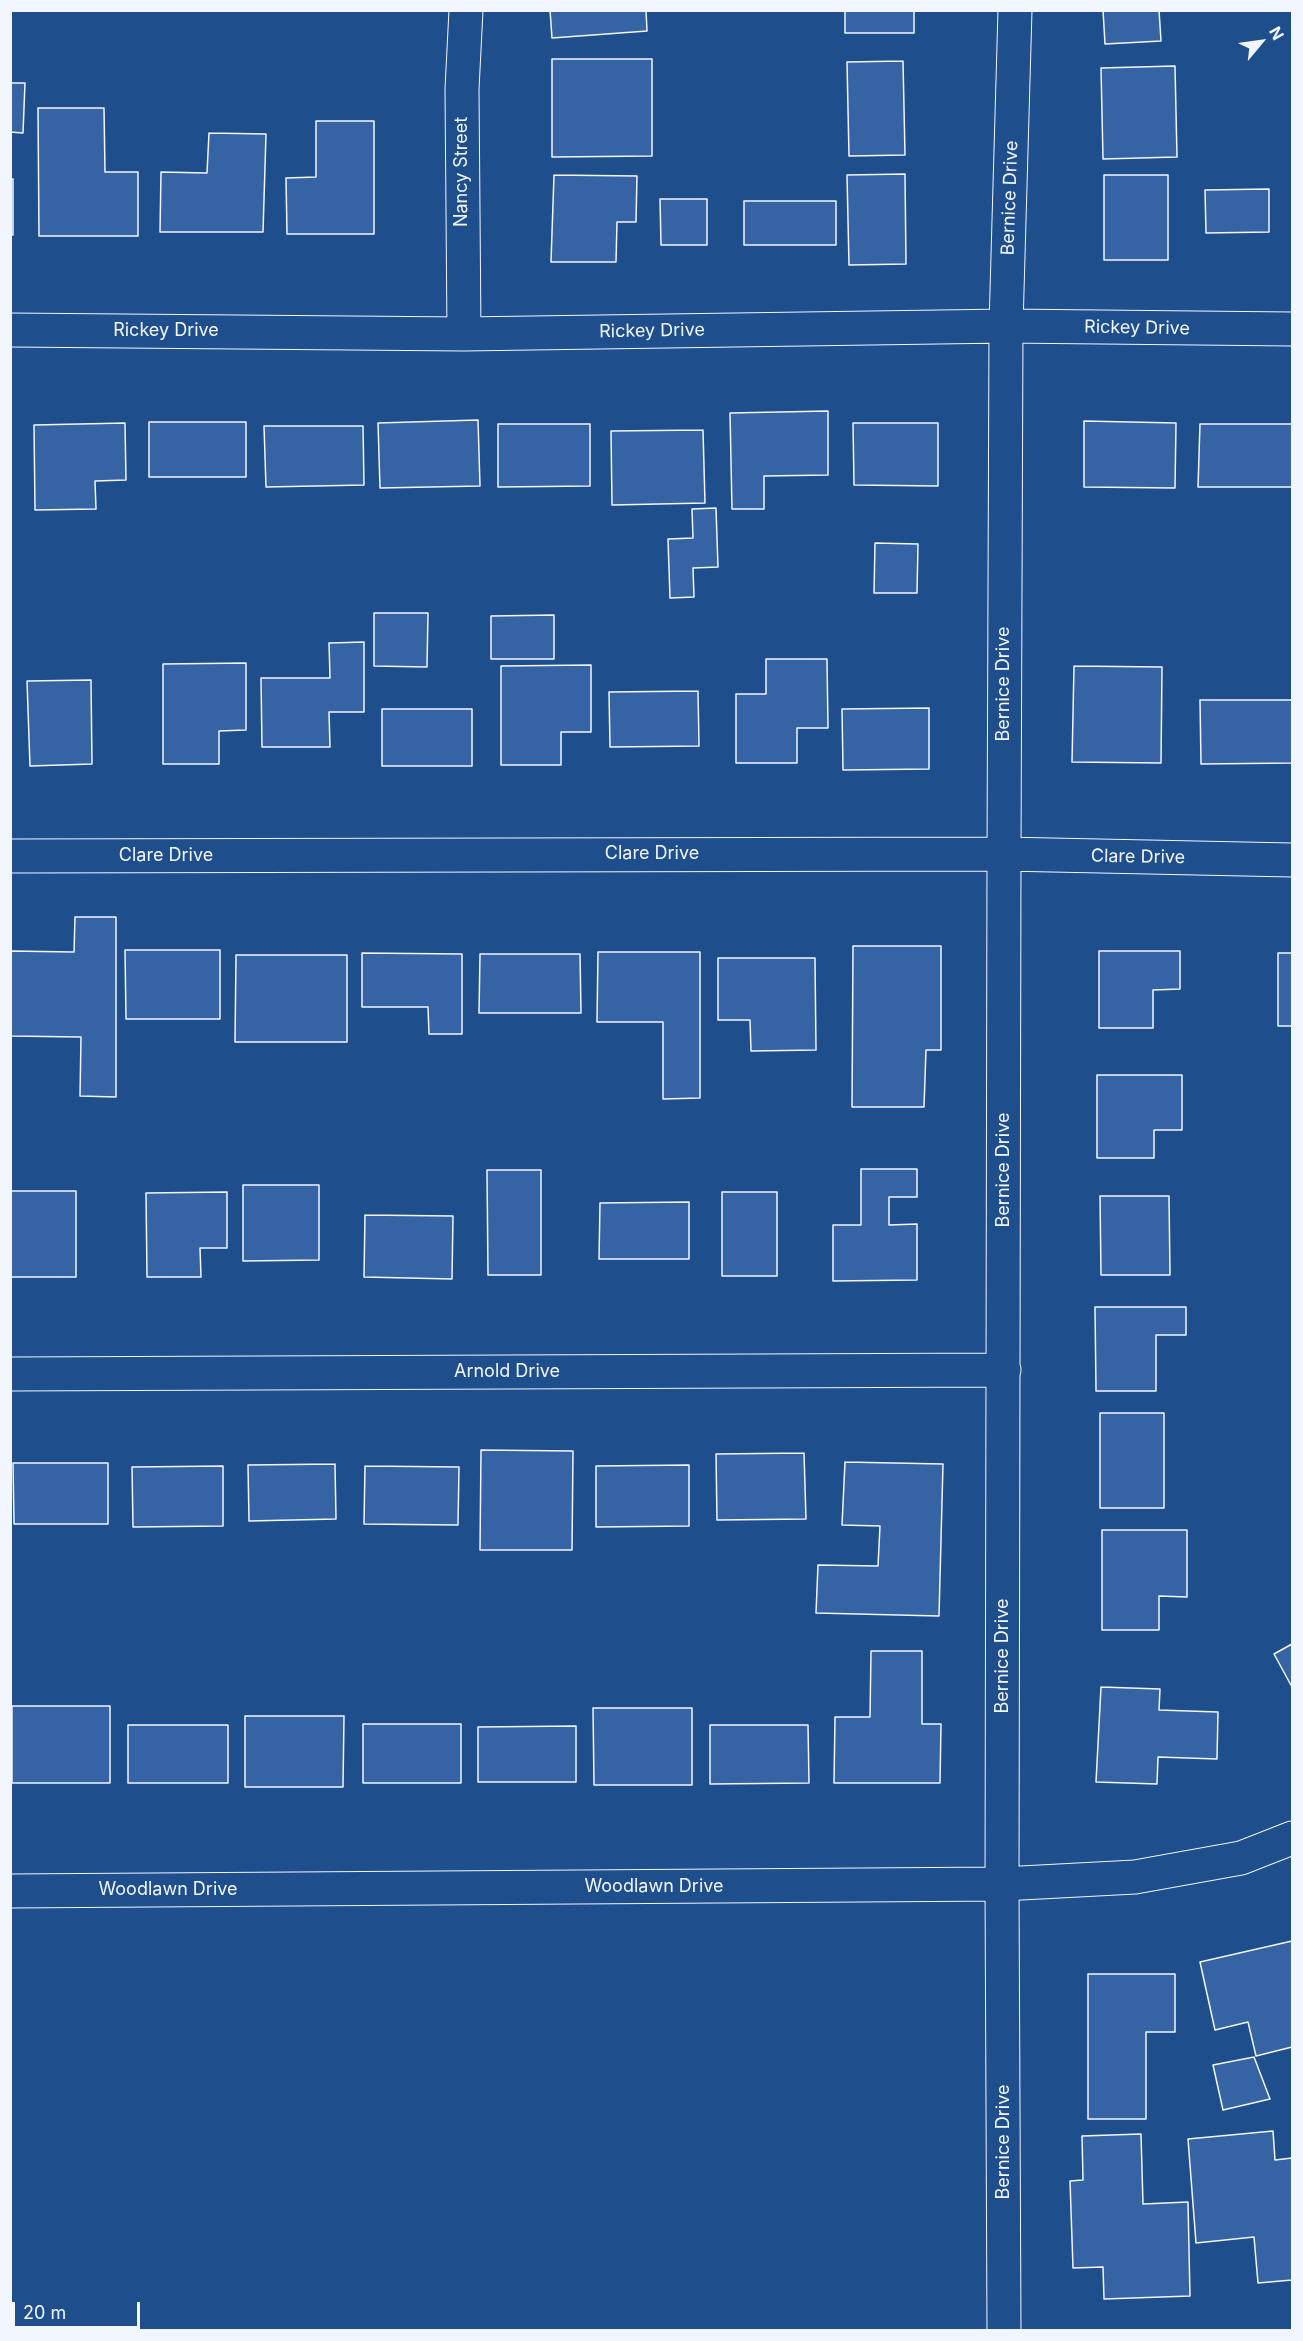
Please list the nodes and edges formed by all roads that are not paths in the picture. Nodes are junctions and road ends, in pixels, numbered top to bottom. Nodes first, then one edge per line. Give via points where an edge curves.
1 (466, 10) edge
2 (1015, 10) edge
3 (1006, 326) junction
4 (1293, 329) edge
5 (10, 330) edge
6 (464, 334) junction
7 (1004, 854) junction
8 (10, 856) edge
9 (1293, 860) edge
10 (1004, 1370) junction
11 (10, 1374) edge
12 (1293, 1838) edge
13 (1002, 1884) junction
14 (10, 1891) edge
15 (1004, 2331) edge

1 - 6 street, Nancy Street via 462,89
2 - 3 street, Bernice Drive
3 - 4 street, Rickey Drive
3 - 6 street, Rickey Drive
3 - 7 street, Bernice Drive
5 - 6 street, Rickey Drive
7 - 8 street, Clare Drive
7 - 9 street, Clare Drive
7 - 10 street, Bernice Drive
10 - 11 street, Arnold Drive
10 - 13 street, Bernice Drive
12 - 13 street, Woodlawn Drive via 1242,1858 1136,1877
13 - 14 street, Woodlawn Drive
13 - 15 street, Bernice Drive

